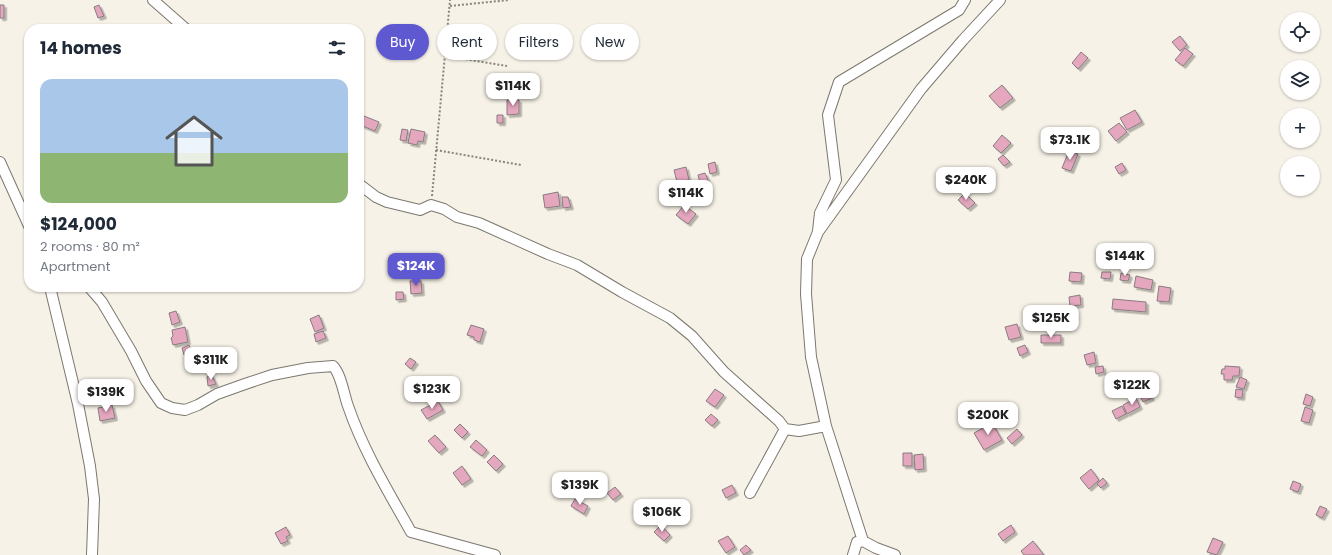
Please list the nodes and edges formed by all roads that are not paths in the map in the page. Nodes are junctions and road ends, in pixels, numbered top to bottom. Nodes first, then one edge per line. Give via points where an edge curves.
1 (153, 0) edge
2 (965, 0) edge
3 (1000, 0) edge
4 (180, 24) edge
5 (0, 162) edge
6 (364, 188) edge
7 (24, 215) edge
8 (818, 232) junction
9 (51, 292) edge
10 (93, 292) edge
11 (826, 426) junction
12 (785, 429) junction
13 (750, 493) dead end
14 (863, 541) junction
15 (92, 555) edge
16 (495, 555) edge
17 (853, 555) edge
18 (895, 555) edge

1 - 4 street
2 - 8 street via 959,10 839,82 828,115 836,180 820,213
3 - 8 street via 921,89
5 - 7 street
6 - 12 street via 387,202 420,210 431,205 457,217 479,223 577,265 670,318 692,336 724,372
8 - 11 street via 807,259 806,294 811,357
9 - 15 street via 90,466 94,499
10 - 16 street via 131,351 146,381 161,403 172,408 185,410 217,394 272,375 333,366 339,375 367,452 411,532
11 - 12 street via 803,431
11 - 14 street
12 - 13 street
14 - 17 street via 857,542
14 - 18 street

